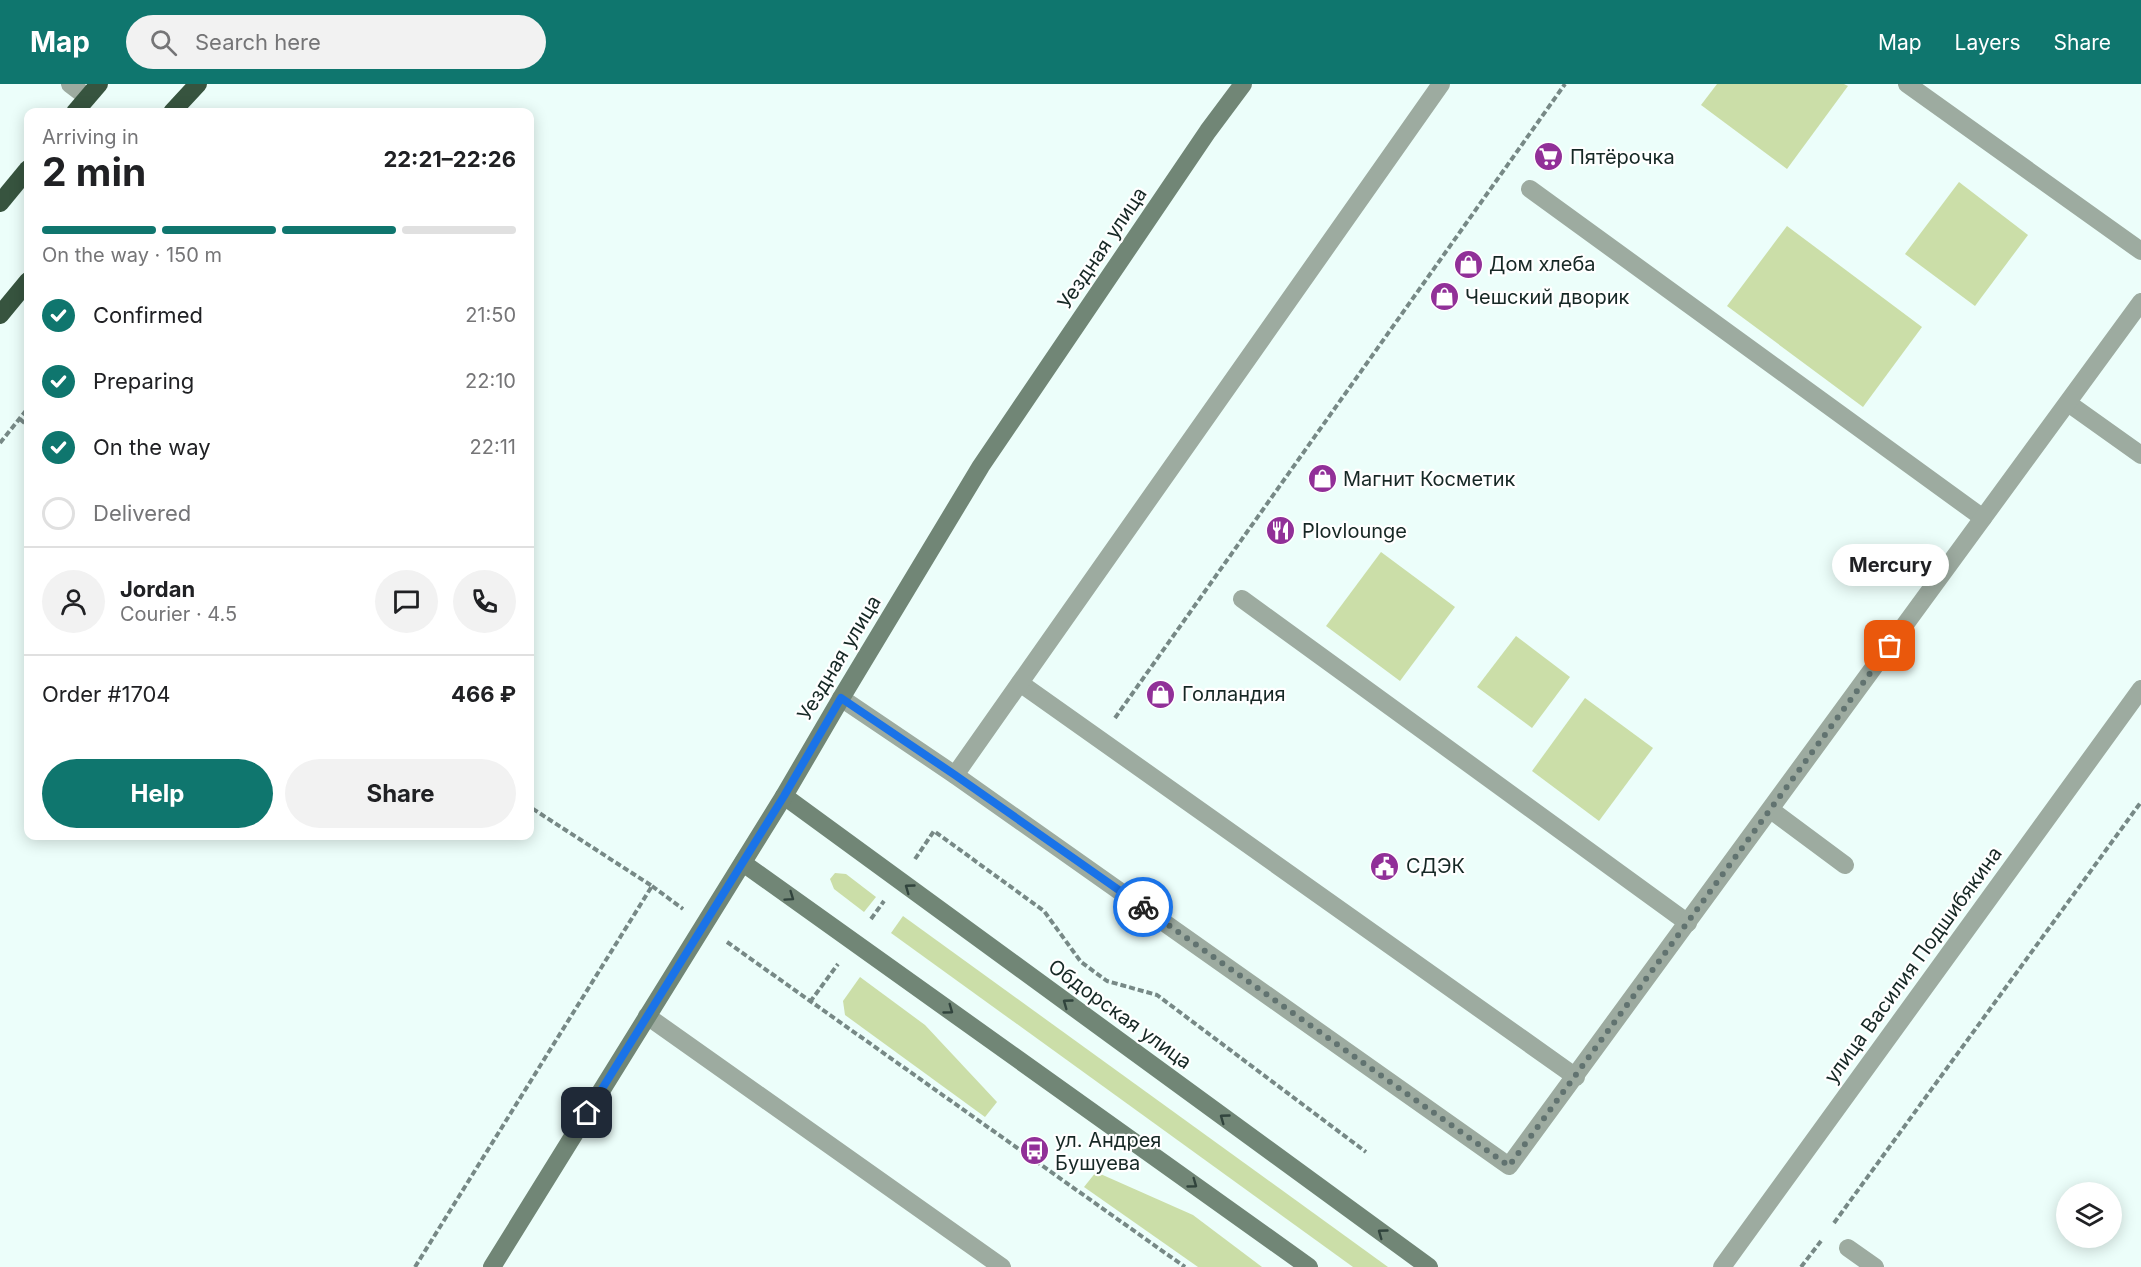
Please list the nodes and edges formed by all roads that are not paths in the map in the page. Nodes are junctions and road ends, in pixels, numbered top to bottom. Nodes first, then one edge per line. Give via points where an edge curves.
1 (70, 84) edge
2 (198, 84) edge
3 (1243, 84) edge
4 (1441, 84) edge
5 (1908, 84) edge
6 (93, 91) edge
7 (78, 108) edge
8 (176, 108) edge
9 (24, 174) edge
10 (1530, 189) dead end
11 (0, 203) edge
12 (2141, 251) edge
13 (24, 286) edge
14 (2141, 302) edge
15 (0, 315) edge
16 (2068, 403) junction
17 (2141, 455) edge
18 (1983, 518) junction
19 (1242, 599) dead end
20 (1020, 683) junction
21 (2141, 689) edge
22 (841, 698) junction
23 (955, 775) junction
24 (784, 796) junction
25 (1771, 810) junction
26 (743, 863) junction
27 (1845, 865) dead end
28 (1688, 923) junction
29 (647, 1016) junction
30 (1576, 1077) junction
31 (1848, 1248) dead end
32 (492, 1267) edge
33 (1002, 1267) edge
34 (1309, 1267) edge
35 (1429, 1267) edge
36 (1722, 1267) edge
37 (1875, 1267) edge

1 - 6 street
2 - 8 highway
3 - 22 street, Уездная улица via 981,466
4 - 20 street
5 - 12 street
6 - 7 highway
9 - 11 highway
10 - 18 street
13 - 15 highway
14 - 16 street
16 - 17 street
16 - 18 street
18 - 25 street
19 - 28 street
20 - 23 street
20 - 30 street
21 - 36 street, улица Василия Подшибякина
22 - 23 street
22 - 24 street, Уездная улица
23 - 30 street via 1509,1166
24 - 26 street, Уездная улица
35 -> 24 street, Обдорская улица
25 - 27 street
25 - 28 street
26 - 29 street, Уездная улица
26 -> 34 street
28 - 30 street
29 - 32 street, Уездная улица
29 - 33 street
31 - 37 street

